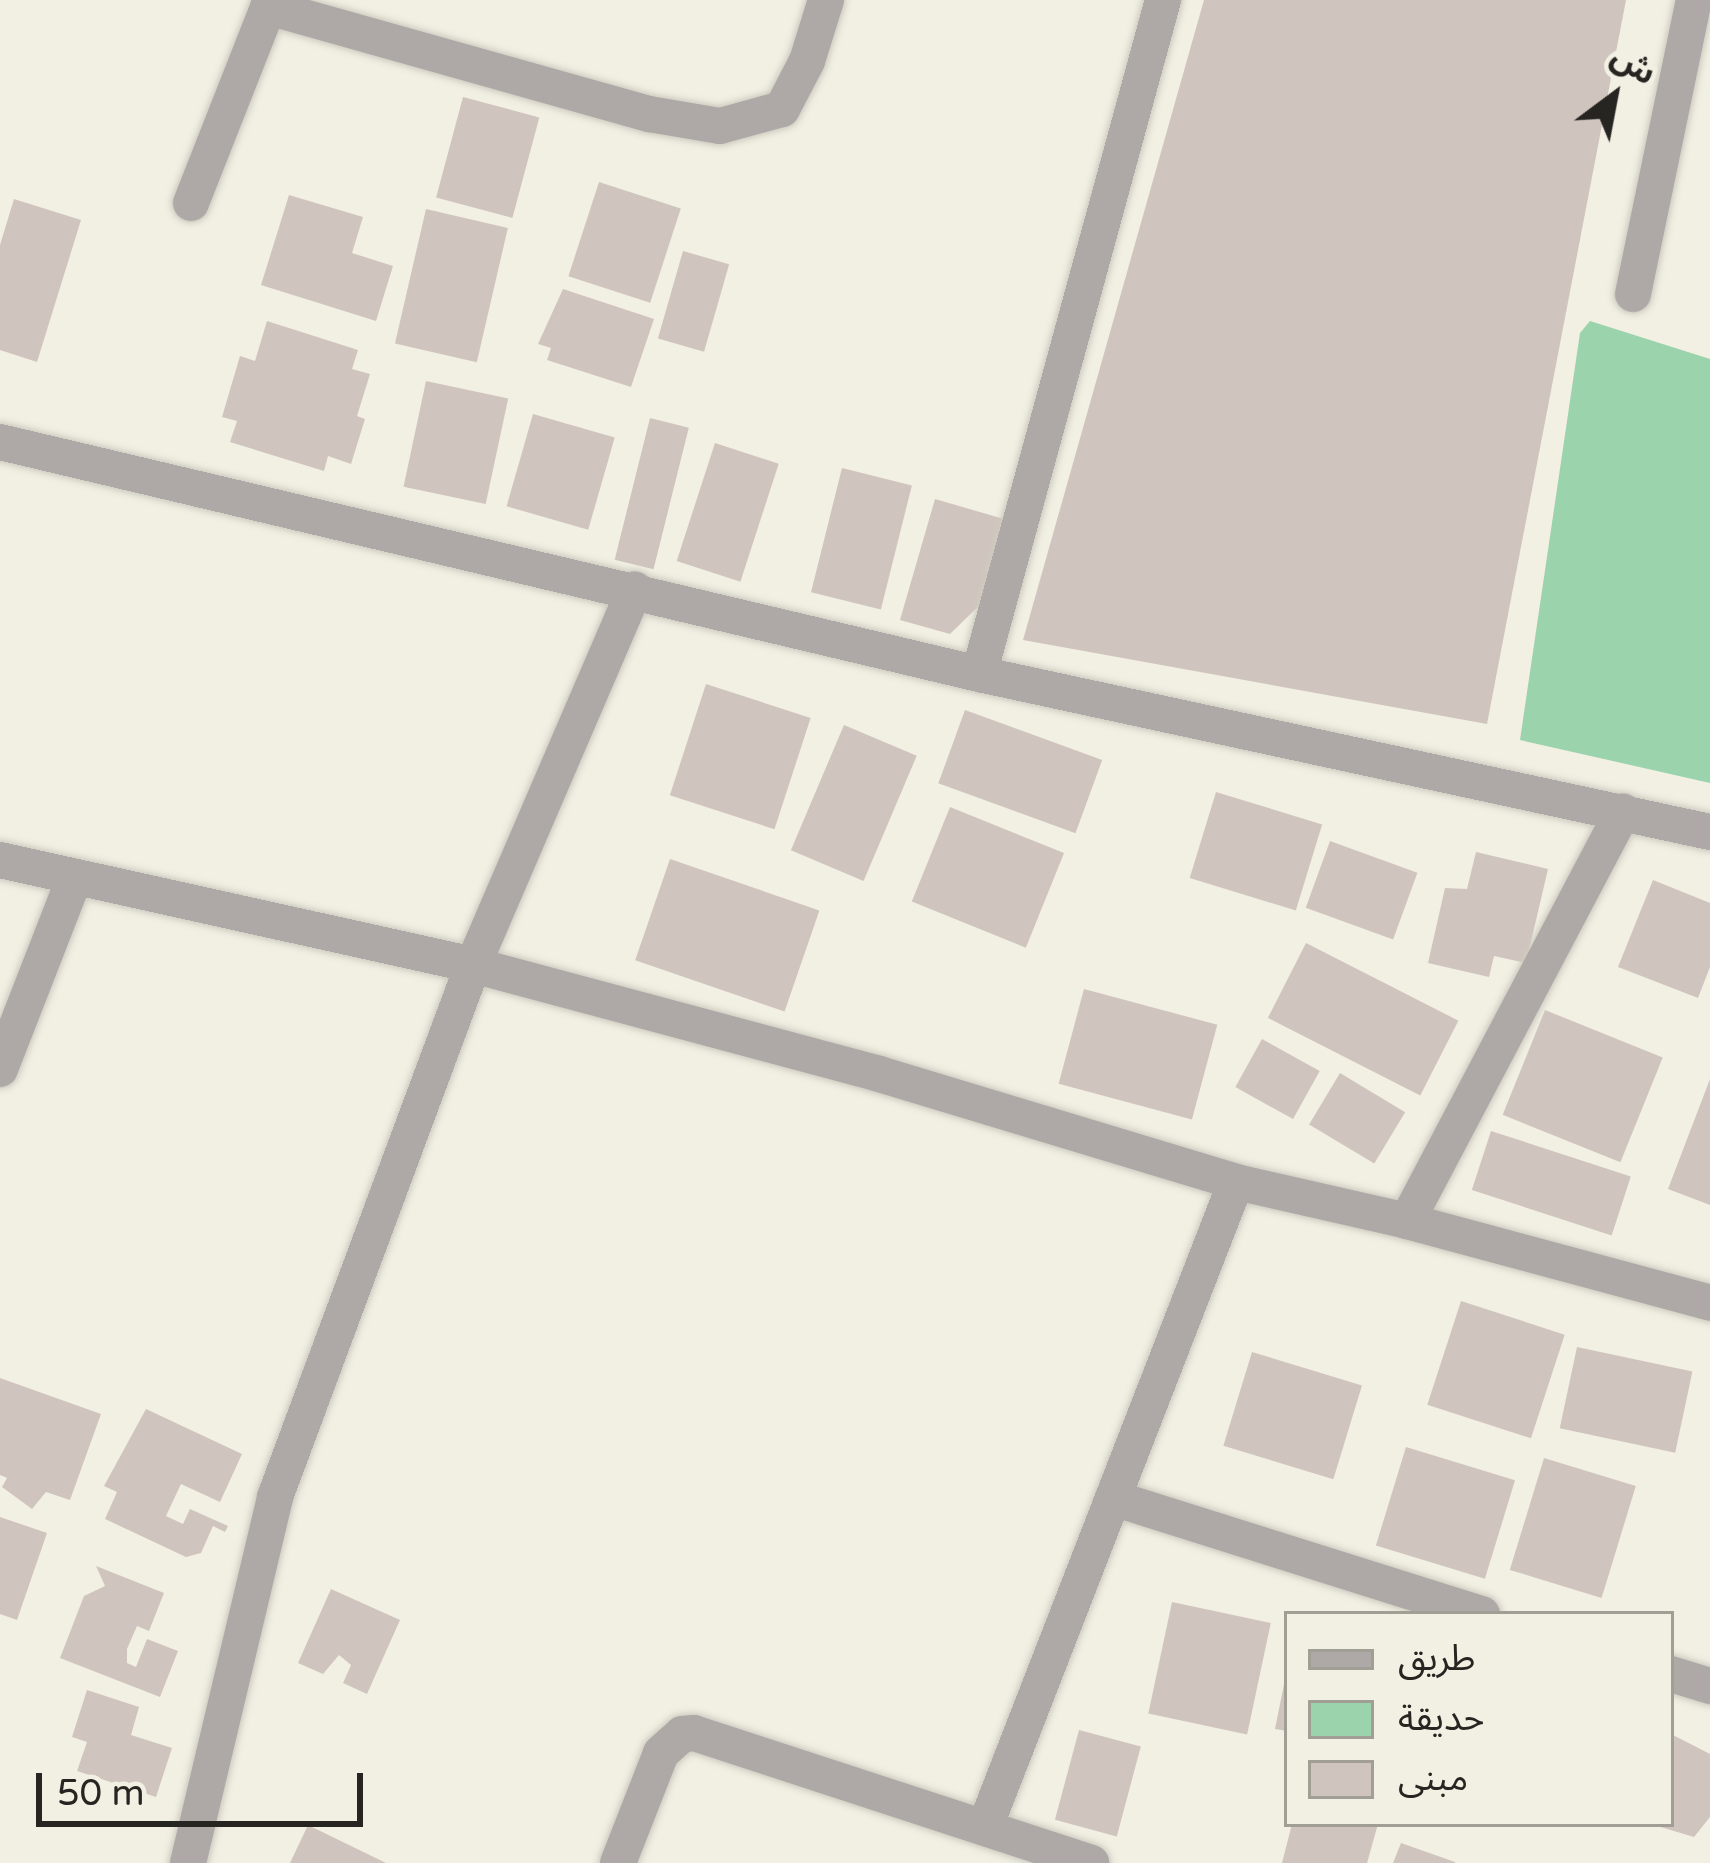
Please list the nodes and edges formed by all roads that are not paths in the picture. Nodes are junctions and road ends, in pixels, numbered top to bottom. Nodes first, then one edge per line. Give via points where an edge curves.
1 (826, 0) edge
2 (1163, 0) edge
3 (1694, 0) edge
4 (269, 3) edge
5 (190, 203) dead end
6 (1633, 294) dead end
7 (0, 442) edge
8 (635, 589) junction
9 (979, 674) junction
10 (1623, 812) junction
11 (1710, 832) edge
12 (0, 860) edge
13 (75, 877) junction
14 (473, 965) junction
15 (0, 1069) edge
16 (1236, 1182) junction
17 (1407, 1221) junction
18 (1710, 1303) edge
19 (1113, 1498) junction
20 (1472, 1611) edge
21 (1674, 1674) edge
22 (1710, 1686) edge
23 (985, 1827) junction
24 (188, 1863) edge
25 (618, 1863) edge
26 (1091, 1863) edge

1 - 4 street via 808,61 782,109 720,126 649,114
2 - 9 street
3 - 6 street
4 - 5 street
7 - 8 street
8 - 9 street
8 - 14 street
9 - 10 street
10 - 11 street
10 - 17 street
12 - 13 street
13 - 14 street
13 - 15 street
14 - 16 street via 879,1074
14 - 24 street via 275,1497
16 - 17 street
16 - 19 street
17 - 18 street
19 - 20 street
19 - 23 street
21 - 22 street
23 - 25 street via 694,1733 661,1753
23 - 26 street

